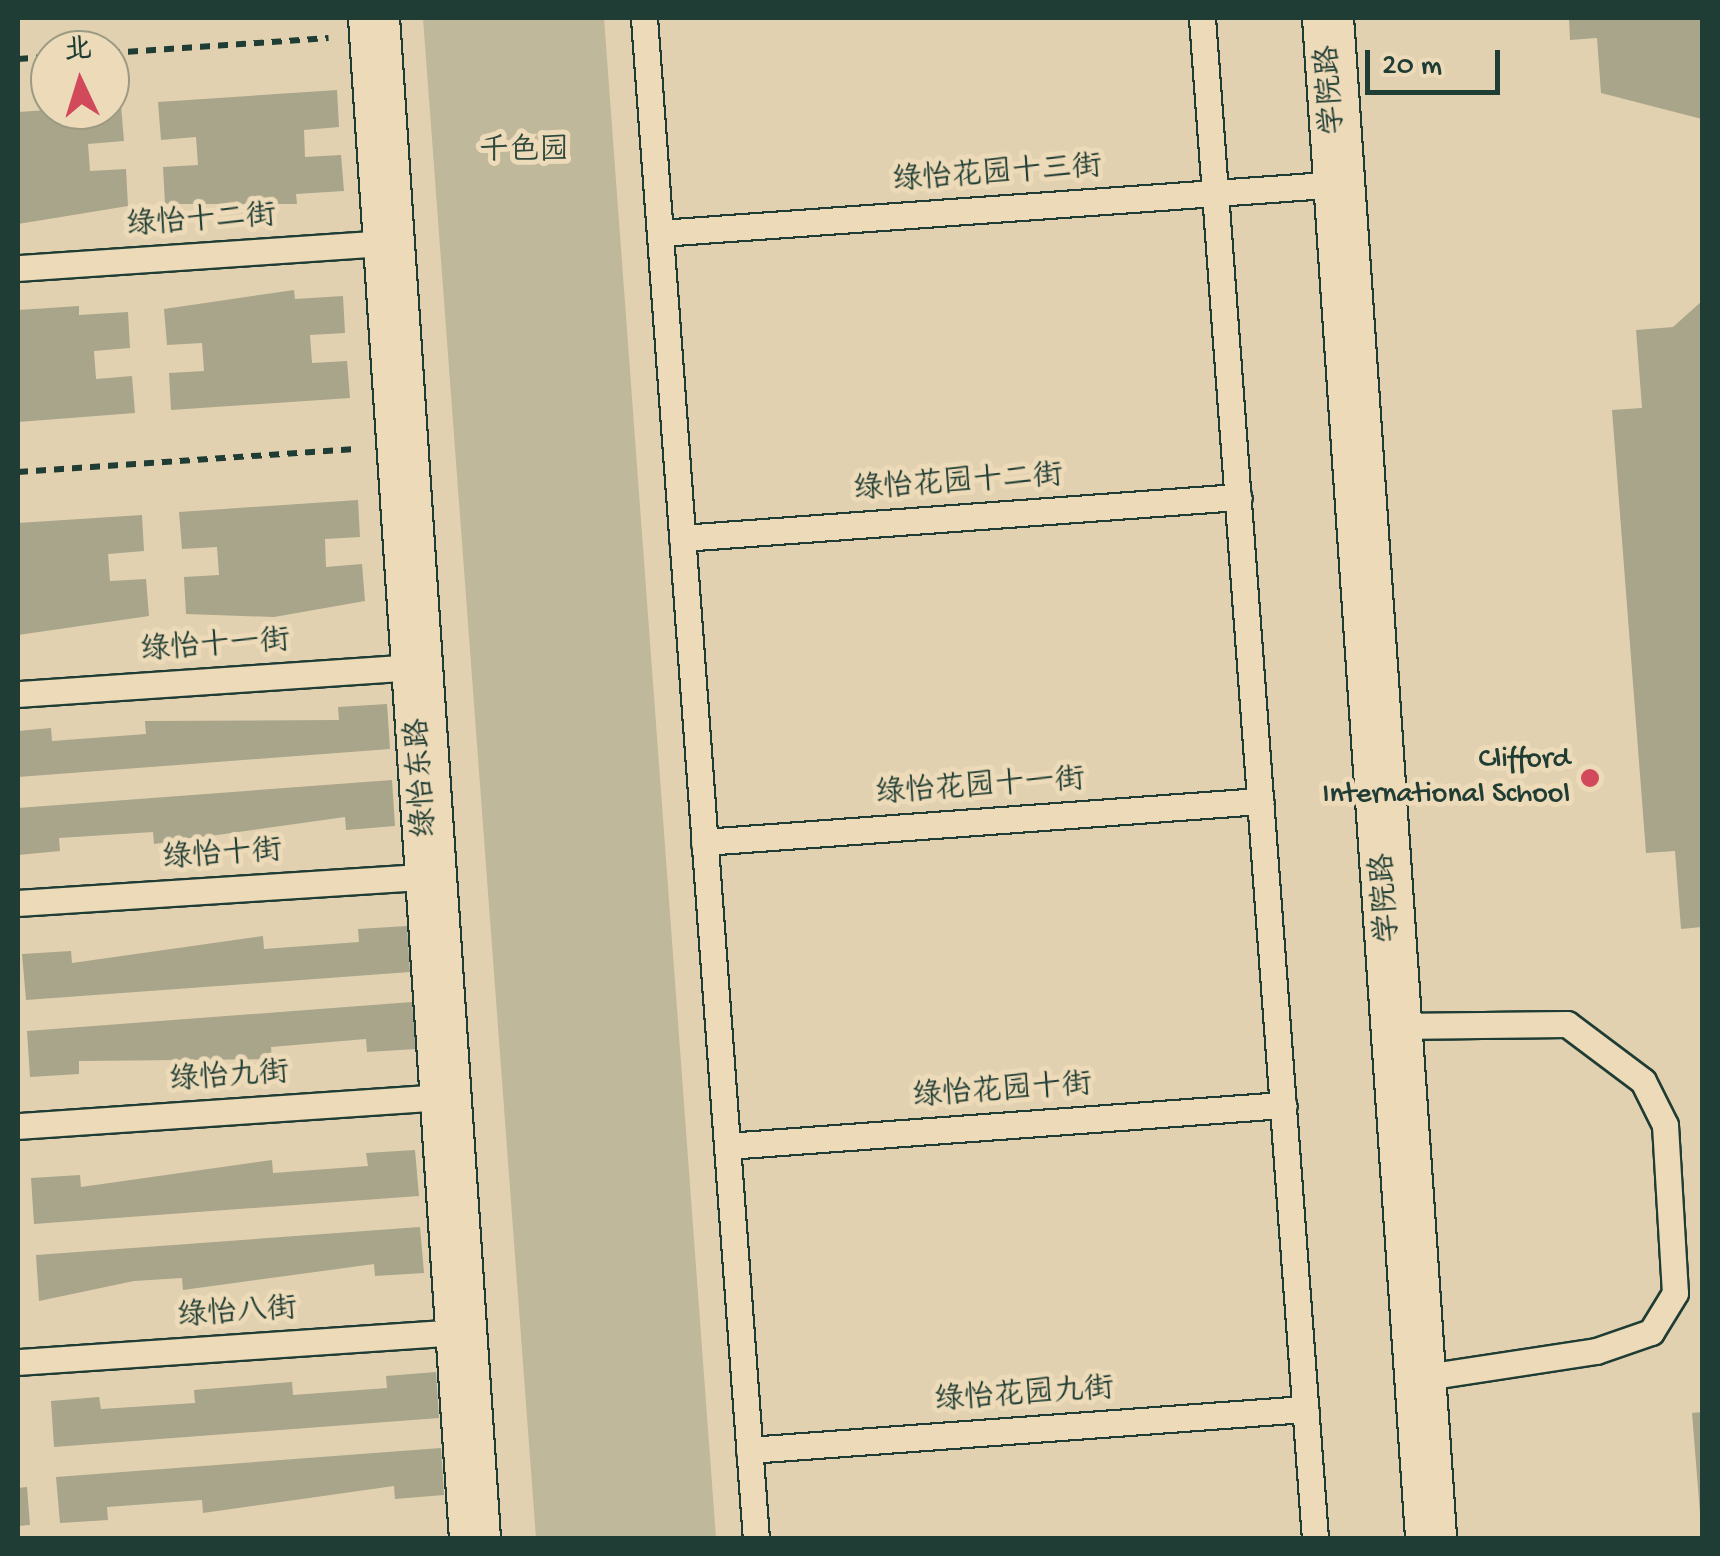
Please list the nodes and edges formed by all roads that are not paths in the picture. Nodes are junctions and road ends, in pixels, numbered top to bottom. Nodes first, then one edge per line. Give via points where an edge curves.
1 (644, 18) edge
2 (1202, 18) edge
3 (1328, 18) edge
4 (375, 26) edge
5 (1340, 184) junction
6 (1216, 192) junction
7 (660, 234) junction
8 (389, 244) junction
9 (18, 268) edge
10 (1238, 496) junction
11 (682, 538) junction
12 (418, 667) junction
13 (18, 694) edge
14 (1260, 801) junction
15 (704, 842) junction
16 (431, 876) junction
17 (18, 903) edge
18 (1396, 1026) junction
19 (446, 1098) junction
20 (1283, 1105) junction
21 (18, 1126) edge
22 (727, 1146) junction
23 (461, 1332) junction
24 (18, 1362) edge
25 (1420, 1378) junction
26 (1305, 1409) junction
27 (749, 1450) junction
28 (475, 1538) edge
29 (756, 1538) edge
30 (1315, 1538) edge
31 (1431, 1538) edge

1 - 7 lane
2 - 6 lane
3 - 5 street, 学院路
4 - 8 street, 绿怡东路
5 - 6 lane, 绿怡花园十三街
5 - 18 street, 学院路
6 - 7 lane, 绿怡花园十三街
6 - 10 lane
7 - 11 lane
8 - 9 lane, 绿怡十二街
8 - 12 street, 绿怡东路
10 - 11 lane, 绿怡花园十二街
10 - 14 lane
11 - 15 lane
12 - 13 lane, 绿怡十一街
12 - 16 street, 绿怡东路
14 - 15 lane, 绿怡花园十一街
14 - 20 lane
15 - 22 lane
16 - 17 lane, 绿怡十街
16 - 19 street, 绿怡东路
18 - 25 street, 学院路
18 - 25 lane via 1567,1024 1643,1081 1666,1143 1675,1293 1651,1332 1596,1351
19 - 21 lane, 绿怡九街
19 - 23 street, 绿怡东路
20 - 22 lane, 绿怡花园十街
20 - 26 lane
22 - 27 lane
23 - 24 lane, 绿怡八街
23 - 28 street, 绿怡东路
25 - 31 street, 学院路
26 - 27 lane, 绿怡花园九街
26 - 30 lane
27 - 29 lane

